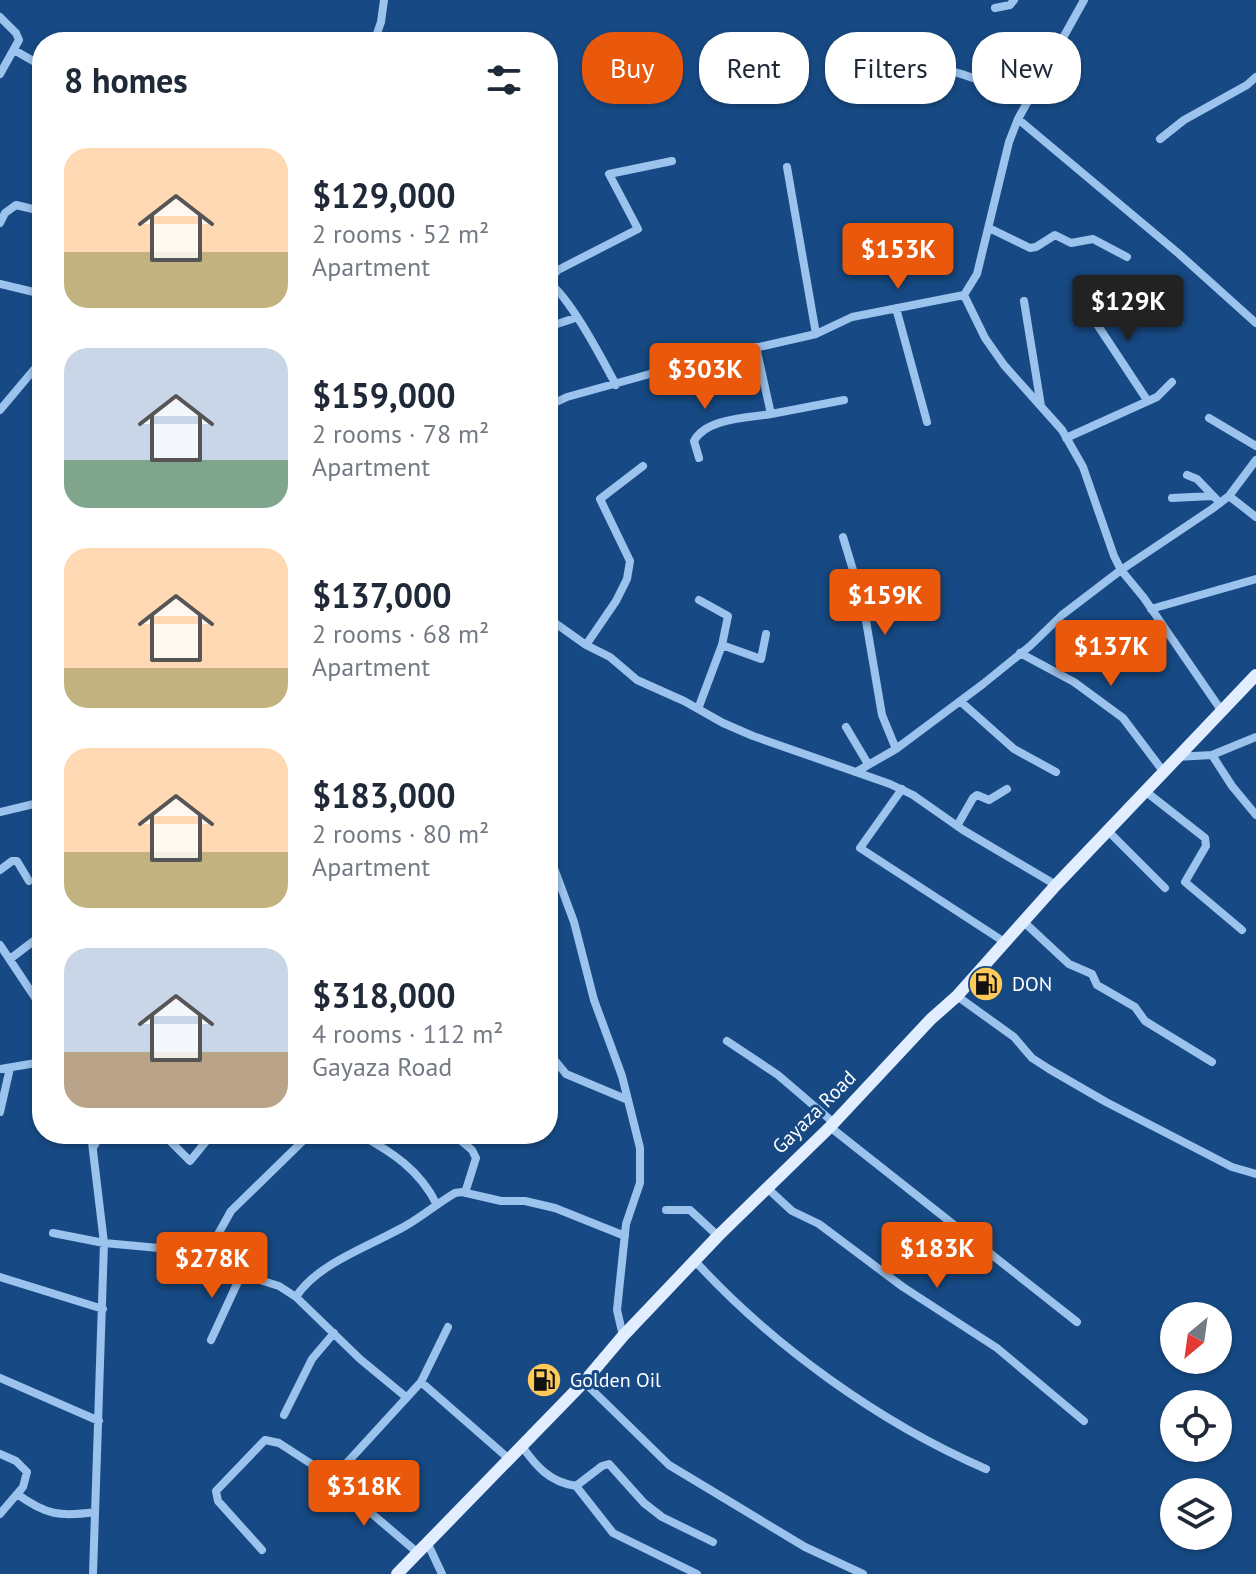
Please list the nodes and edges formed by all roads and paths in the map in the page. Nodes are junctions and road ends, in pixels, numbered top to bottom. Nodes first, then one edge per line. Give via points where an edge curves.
1 (384, 0) edge
2 (1014, 0) edge
3 (1084, 0) edge
4 (995, 8) dead end
5 (0, 17) edge
6 (378, 32) edge
7 (1066, 32) edge
8 (14, 50) junction
9 (32, 60) edge
10 (0, 74) edge
11 (1256, 77) edge
12 (1027, 104) edge
13 (1018, 119) junction
14 (1160, 139) dead end
15 (672, 161) dead end
16 (787, 167) dead end
17 (32, 209) edge
18 (0, 223) edge
19 (989, 228) junction
20 (1127, 257) dead end
21 (558, 270) edge
22 (0, 284) edge
23 (558, 289) edge
24 (32, 292) edge
25 (964, 295) junction
26 (1024, 301) dead end
27 (1083, 303) dead end
28 (896, 308) junction
29 (575, 318) junction
30 (1256, 323) edge
31 (558, 324) edge
32 (816, 334) junction
33 (756, 347) junction
34 (32, 372) edge
35 (1172, 382) dead end
36 (616, 385) junction
37 (844, 400) dead end
38 (1147, 400) junction
39 (558, 401) edge
40 (1041, 407) junction
41 (0, 410) edge
42 (771, 414) junction
43 (1209, 418) dead end
44 (927, 422) dead end
45 (1066, 438) junction
46 (1256, 446) edge
47 (699, 458) dead end
48 (1256, 460) edge
49 (643, 466) dead end
50 (1187, 475) dead end
51 (1212, 496) junction
52 (1229, 496) junction
53 (1172, 498) dead end
54 (1220, 503) junction
55 (1256, 517) edge
56 (843, 537) dead end
57 (1121, 570) junction
58 (1256, 579) edge
59 (699, 600) dead end
60 (1151, 609) junction
61 (558, 625) edge
62 (766, 634) dead end
63 (586, 645) junction
64 (722, 645) junction
65 (1020, 653) junction
66 (1256, 675) edge
67 (960, 701) junction
68 (698, 709) junction
69 (1221, 710) junction
70 (846, 727) dead end
71 (1256, 737) edge
72 (896, 749) junction
73 (1212, 755) junction
74 (1176, 757) junction
75 (868, 764) junction
76 (1163, 771) junction
77 (856, 772) junction
78 (1056, 772) dead end
79 (902, 789) junction
80 (1007, 789) dead end
81 (1145, 791) junction
82 (32, 804) edge
83 (0, 812) edge
84 (1256, 815) edge
85 (957, 826) junction
86 (1108, 831) junction
87 (0, 870) edge
88 (558, 879) edge
89 (29, 881) dead end
90 (1056, 885) junction
91 (1165, 888) dead end
92 (1025, 923) junction
93 (1242, 930) dead end
94 (32, 942) edge
95 (1006, 943) junction
96 (0, 945) edge
97 (10, 959) junction
98 (32, 993) edge
99 (957, 996) junction
100 (727, 1041) dead end
101 (1212, 1062) dead end
102 (32, 1064) edge
103 (558, 1064) edge
104 (5, 1068) edge
105 (628, 1100) junction
106 (0, 1112) edge
107 (832, 1125) junction
108 (173, 1144) edge
109 (204, 1144) edge
110 (300, 1144) edge
111 (376, 1144) edge
112 (465, 1144) edge
113 (94, 1146) edge
114 (1256, 1174) edge
115 (766, 1187) junction
116 (465, 1193) junction
117 (437, 1205) junction
118 (666, 1210) dead end
119 (53, 1233) dead end
120 (625, 1236) junction
121 (718, 1236) junction
122 (104, 1243) junction
123 (203, 1261) junction
124 (695, 1261) junction
125 (242, 1273) junction
126 (0, 1277) edge
127 (296, 1297) junction
128 (103, 1309) junction
129 (1077, 1322) dead end
130 (448, 1327) dead end
131 (334, 1333) junction
132 (623, 1336) junction
133 (211, 1340) dead end
134 (0, 1378) edge
135 (421, 1382) junction
136 (584, 1382) junction
137 (406, 1397) junction
138 (284, 1415) dead end
139 (99, 1421) junction
140 (1084, 1421) dead end
141 (521, 1445) junction
142 (0, 1454) edge
143 (508, 1458) junction
144 (986, 1469) dead end
145 (330, 1478) junction
146 (576, 1486) junction
147 (17, 1494) junction
148 (95, 1512) junction
149 (0, 1514) edge
150 (427, 1542) junction
151 (713, 1542) dead end
152 (262, 1550) dead end
153 (418, 1553) junction
154 (93, 1574) edge
155 (397, 1574) edge
156 (442, 1574) edge
157 (697, 1574) edge
158 (863, 1574) edge

1 - 6 street
2 - 4 street
3 - 7 street
5 - 8 street via 18,37
8 - 9 street
8 - 10 street
11 - 14 street
12 - 13 street
13 - 19 street
13 - 30 street
15 - 21 street via 609,174 638,229
16 - 32 street
17 - 18 street via 16,205
19 - 20 street via 1030,248 1055,235 1071,243 1093,239
19 - 25 street via 977,274
22 - 24 street
23 - 29 street
25 - 28 street
25 - 40 street via 991,347
26 - 40 street
27 - 38 street
28 - 32 street via 852,317
28 - 44 street
29 - 31 street
29 - 36 street
32 - 33 street
33 - 36 street
33 - 42 street
34 - 41 street
35 - 38 street
36 - 39 street
37 - 42 street
38 - 45 street
40 - 45 street
42 - 47 street via 701,430 694,441
43 - 46 street
45 - 57 street via 1083,467
48 - 52 street
49 - 63 street via 600,499 630,561 616,601
50 - 51 street
51 - 53 street
51 - 54 street
52 - 54 street
52 - 55 street
54 - 57 street
56 - 72 street via 863,603 882,715
57 - 60 street
57 - 65 street
58 - 60 street
59 - 64 street via 728,616
60 - 69 street
61 - 63 street
62 - 64 street via 761,659
63 - 68 street via 637,680
64 - 68 street
65 - 67 street
65 - 76 street via 1074,682 1123,718
66 - 69 main road, Gayaza Road
67 - 72 street
67 - 78 street via 1014,749
68 - 77 street via 753,736
69 - 74 main road, Gayaza Road
70 - 75 street
71 - 73 street
72 - 75 street
73 - 74 street
73 - 84 street
74 - 76 main road, Gayaza Road
75 - 77 street
76 - 81 main road, Gayaza Road
77 - 79 street
79 - 85 street
79 - 95 street via 860,848
80 - 85 street via 989,800 977,795
81 - 86 main road, Gayaza Road
81 - 93 street via 1205,838 1206,846 1185,882
82 - 83 street
85 - 90 street
86 - 90 main road, Gayaza Road
86 - 91 street
87 - 89 street via 17,861
88 - 105 street
90 - 92 main road, Gayaza Road
92 - 95 main road, Gayaza Road
92 - 101 street via 1069,964 1092,974 1097,985 1135,1007 1145,1021
94 - 97 street
95 - 99 main road, Gayaza Road
96 - 97 street
97 - 98 street
99 - 107 main road, Gayaza Road
99 - 114 street via 1049,1069 1232,1167
100 - 107 street via 778,1075
102 - 104 street
103 - 105 street via 566,1074
104 - 106 street
105 - 120 street via 640,1148 640,1183
107 - 115 main road, Gayaza Road
107 - 129 street
108 - 109 street via 190,1161
110 - 123 street via 231,1211
111 - 117 street via 414,1170
112 - 116 street via 476,1158
113 - 122 street
115 - 121 main road, Gayaza Road
115 - 140 street via 792,1211 819,1224 997,1348
116 - 117 street
116 - 120 street via 555,1208
117 - 127 street via 321,1272
118 - 121 street via 690,1210
119 - 122 street
120 - 132 street via 617,1310
121 - 124 main road, Gayaza Road
122 - 123 street via 152,1246
122 - 128 street
123 - 125 street
124 - 132 main road, Gayaza Road
124 - 144 street via 723,1292 827,1379 917,1435
125 - 127 street
125 - 133 street
126 - 128 street
127 - 131 street
128 - 139 street
130 - 135 street
131 - 137 street
131 - 138 street via 312,1359
132 - 136 main road, Gayaza Road
134 - 139 street
135 - 137 street
135 - 143 street
136 - 141 main road, Gayaza Road
136 - 158 street via 669,1465 805,1547
137 - 145 street
139 - 148 street
141 - 143 main road, Gayaza Road
141 - 146 street via 547,1475
142 - 147 street via 27,1472
143 - 150 main road, Gayaza Road
145 - 152 street via 279,1443 262,1442 216,1495
145 - 153 street
146 - 151 street via 609,1464 662,1517
146 - 157 street via 613,1533
147 - 148 street via 58,1515
147 - 149 street
148 - 154 street
150 - 153 main road, Gayaza Road
150 - 156 street
153 - 155 main road, Gayaza Road

